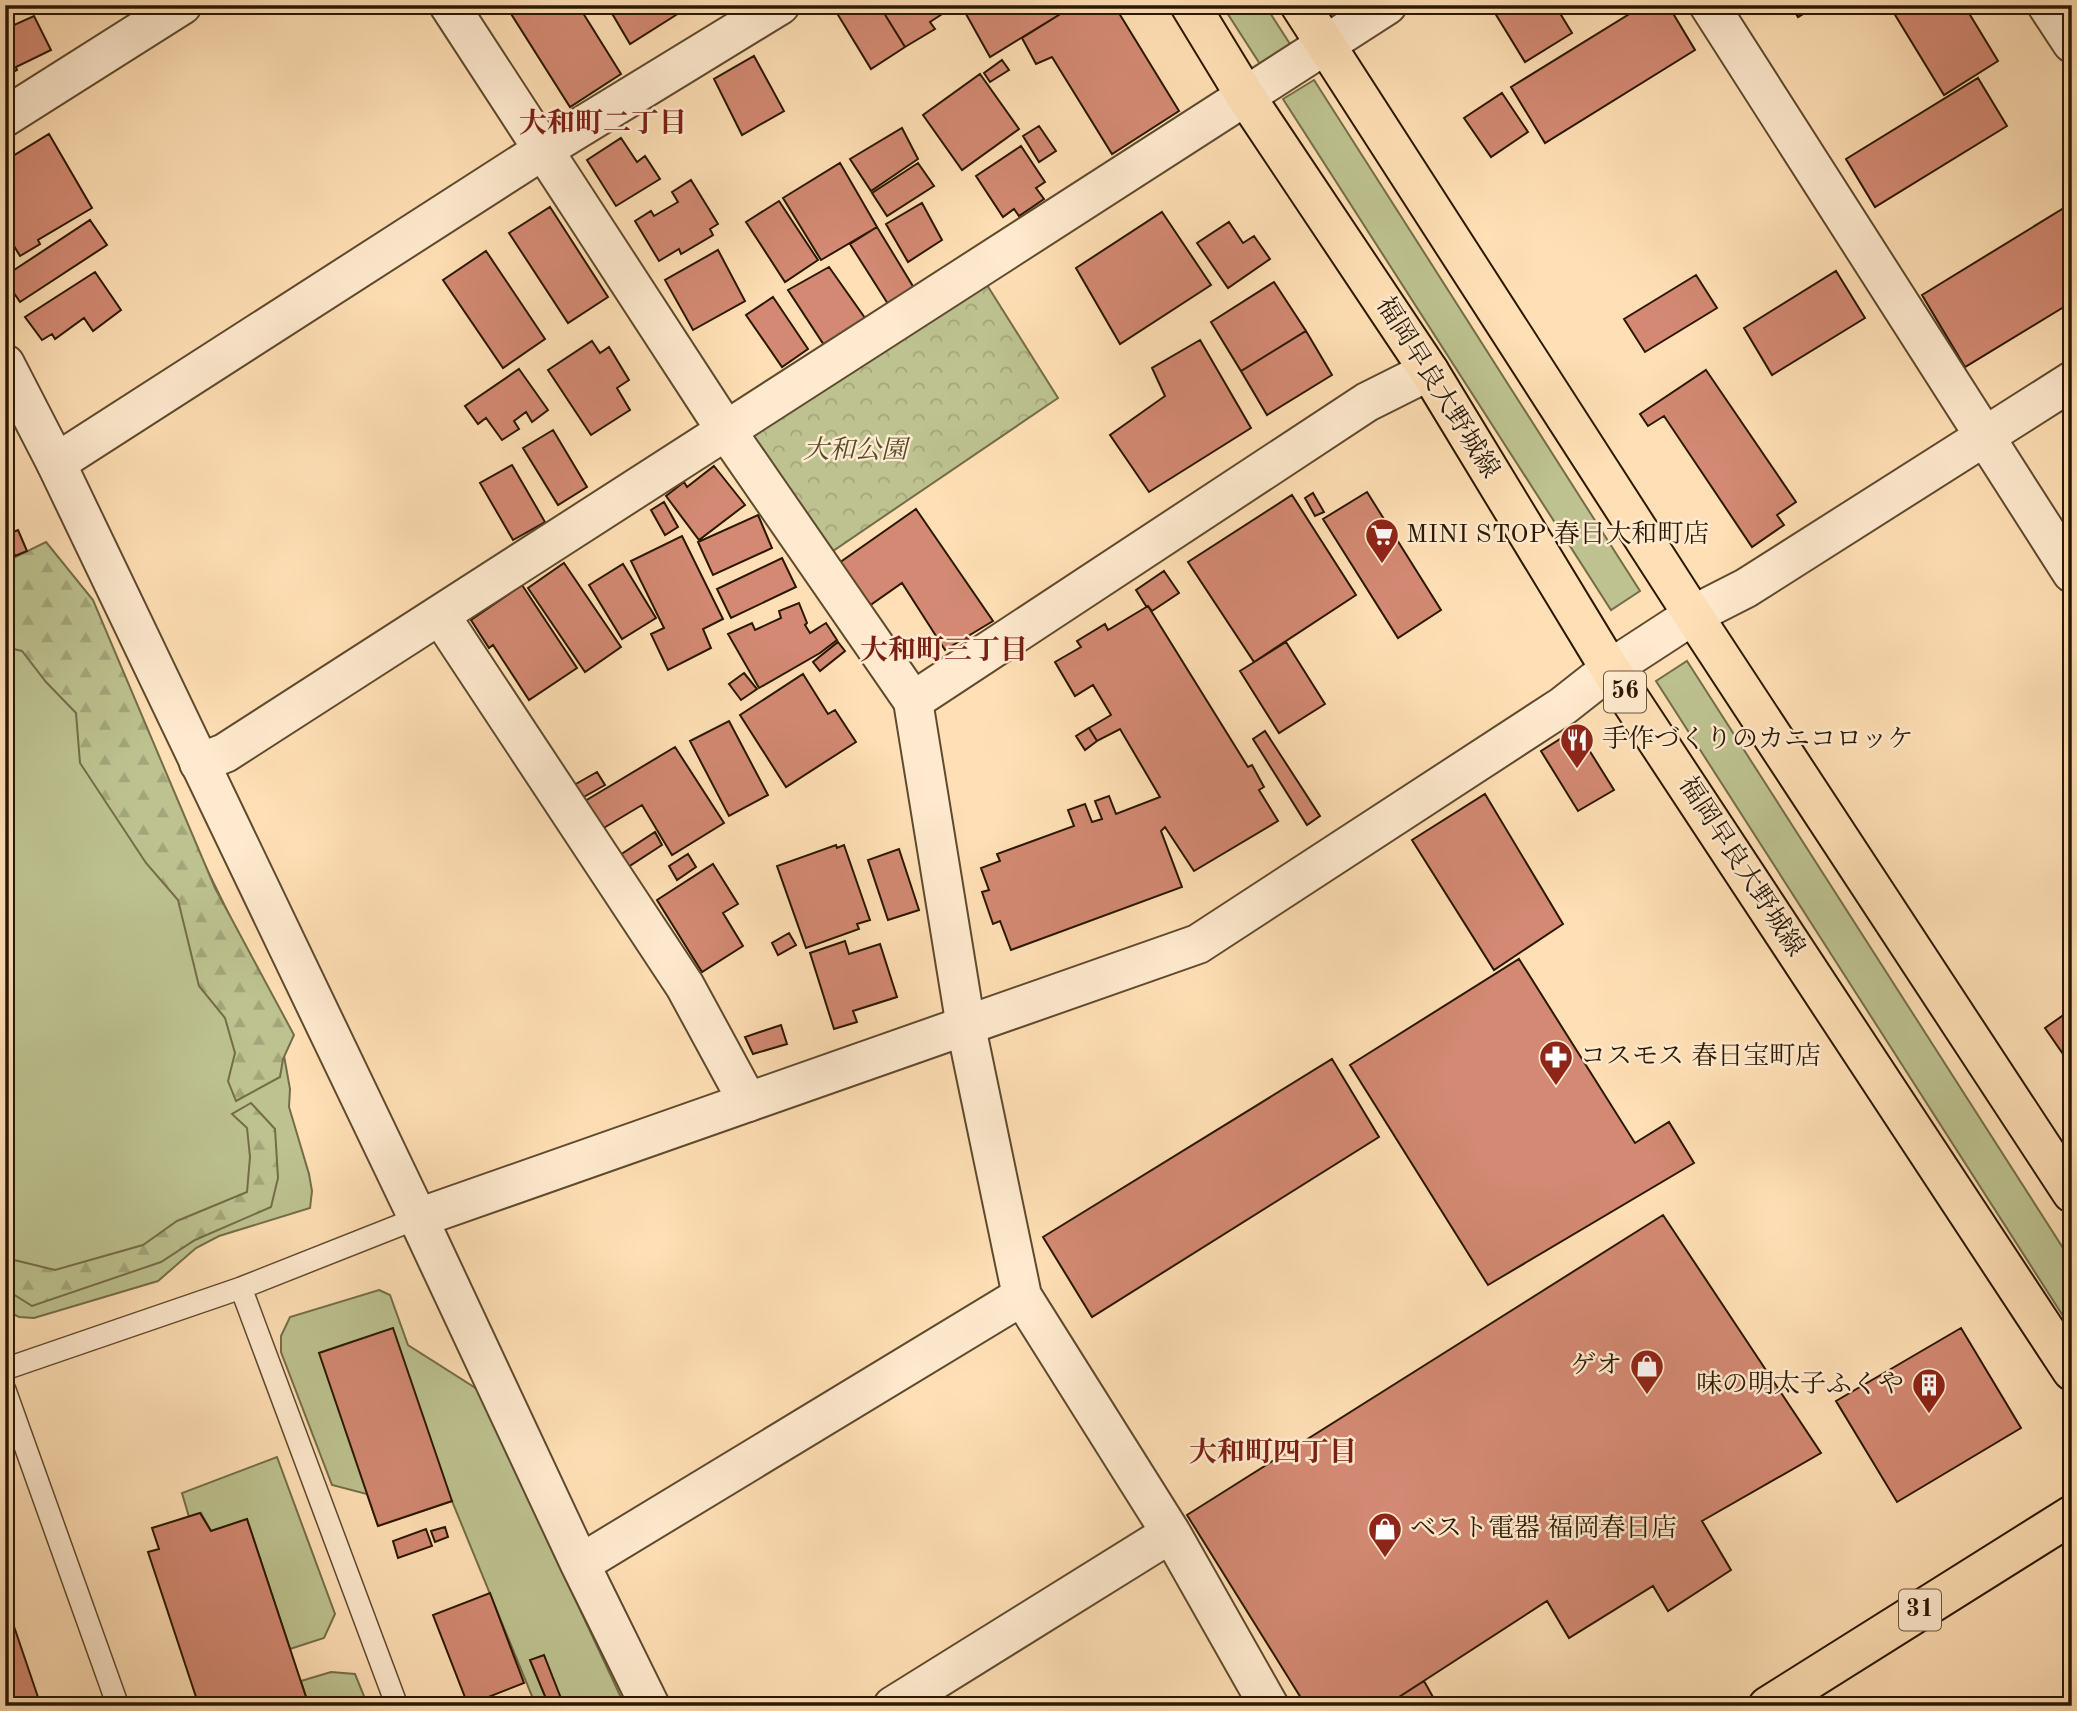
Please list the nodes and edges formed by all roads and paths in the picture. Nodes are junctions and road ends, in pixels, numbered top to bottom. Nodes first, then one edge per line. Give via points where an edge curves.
1 (182, 5) edge
2 (449, 5) edge
3 (780, 5) edge
4 (1190, 5) edge
5 (1300, 5) edge
6 (1387, 5) edge
7 (1709, 5) edge
8 (2047, 5) edge
9 (2072, 43) edge
10 (1325, 45) junction
11 (1246, 97) junction
12 (5, 117) edge
13 (543, 150) junction
14 (5, 364) edge
15 (1429, 371) junction
16 (2072, 381) edge
17 (725, 429) junction
18 (1985, 437) junction
19 (56, 463) junction
20 (2072, 573) edge
21 (440, 615) junction
22 (1693, 615) junction
23 (1610, 668) junction
24 (913, 701) junction
25 (199, 763) junction
26 (966, 1027) junction
27 (748, 1102) junction
28 (2072, 1193) edge
29 (418, 1218) junction
30 (241, 1288) junction
31 (1022, 1296) junction
32 (5, 1369) edge
33 (2072, 1371) edge
34 (5, 1390) edge
35 (2072, 1515) edge
36 (1171, 1533) junction
37 (580, 1564) junction
38 (118, 1706) edge
39 (397, 1706) edge
40 (650, 1706) edge
41 (893, 1706) edge
42 (1269, 1706) edge
43 (1768, 1706) edge

1 - 12 street
2 - 13 street
3 - 13 street
4 - 11 main road, 福岡早良大野城線 / 56
5 - 10 main road
6 - 10 street
7 - 18 street
8 - 9 street
10 - 11 street
10 - 22 main road
11 - 15 main road, 福岡早良大野城線 / 56
11 - 17 street
13 - 17 street
13 - 19 street
14 - 19 street
15 - 23 main road, 福岡早良大野城線 / 56
15 - 24 street via 1367,402
16 - 18 street
17 - 21 street
17 - 24 street
18 - 20 street
18 - 22 street via 1746,587
19 - 25 street
21 - 25 street via 225,753
21 - 27 street via 685,986
22 - 23 street
22 - 28 main road
23 - 26 street via 1563,706 1198,944
23 - 33 main road, 福岡早良大野城線 / 56
24 - 26 street
25 - 29 street
26 - 27 street
26 - 31 street
27 - 29 street
29 - 30 lane
29 - 37 street
30 - 32 lane
30 - 39 lane
31 - 36 street
31 - 37 street
34 - 38 lane
35 - 43 main road, 31
36 - 41 street
36 - 42 street
37 - 40 street

